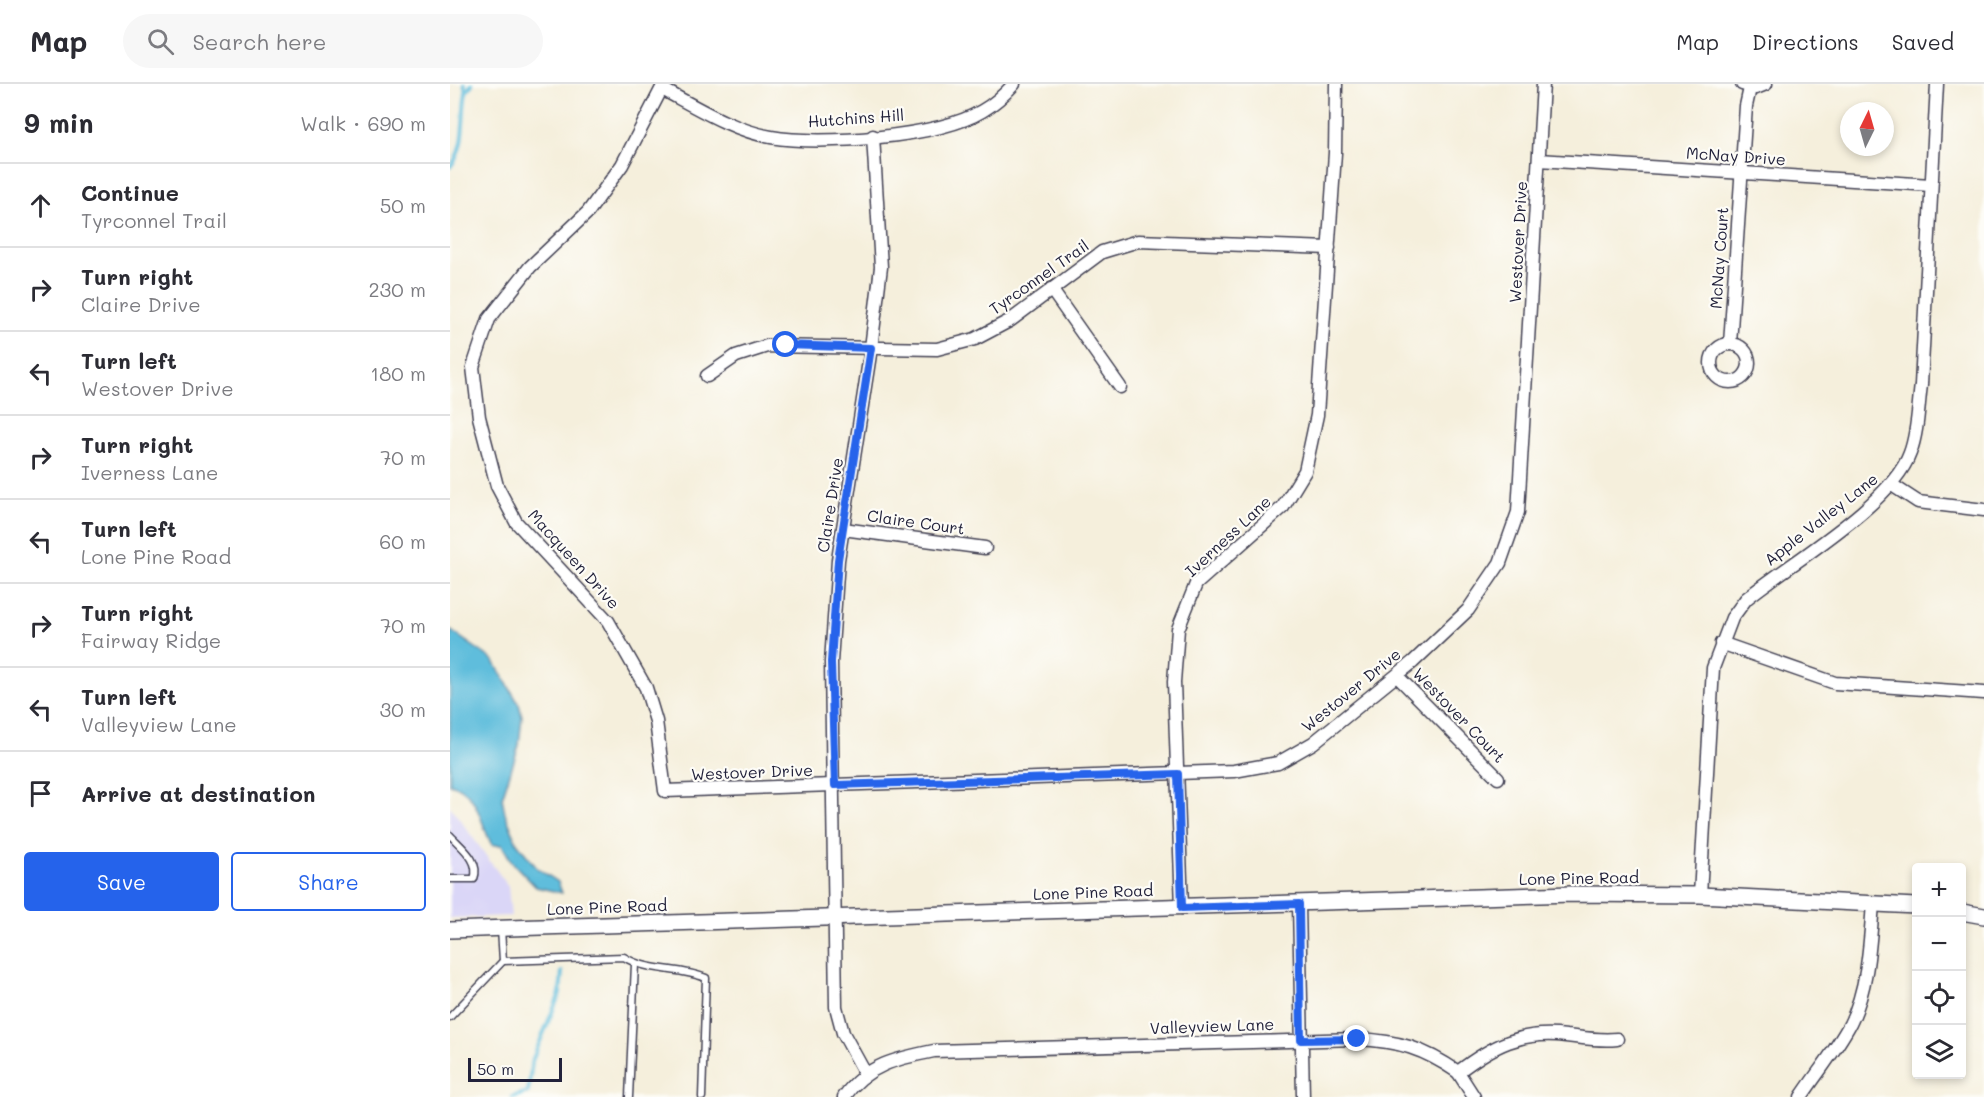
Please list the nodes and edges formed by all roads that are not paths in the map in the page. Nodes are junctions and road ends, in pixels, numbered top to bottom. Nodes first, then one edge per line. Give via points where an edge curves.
1 (1014, 84) edge
2 (1336, 84) edge
3 (1543, 84) edge
4 (1766, 84) edge
5 (1937, 84) edge
6 (663, 86) edge
7 (1746, 86) edge
8 (873, 136) junction
9 (1539, 160) junction
10 (1741, 173) junction
11 (1931, 185) junction
12 (1329, 249) junction
13 (1051, 289) junction
14 (1730, 344) dead end
15 (871, 348) junction
16 (707, 376) dead end
17 (1120, 387) dead end
18 (1892, 485) junction
19 (1984, 510) edge
20 (843, 529) junction
21 (985, 548) dead end
22 (1721, 643) junction
23 (1397, 675) junction
24 (1984, 693) edge
25 (1178, 774) junction
26 (1498, 778) dead end
27 (835, 785) junction
28 (665, 791) joint
29 (450, 835) edge
30 (450, 879) edge
31 (1700, 895) junction
32 (1872, 903) junction
33 (1299, 904) junction
34 (1912, 906) edge
35 (1182, 908) junction
36 (1966, 913) edge
37 (1984, 916) edge
38 (835, 918) junction
39 (501, 928) junction
40 (450, 930) edge
41 (503, 962) junction
42 (635, 964) junction
43 (450, 1017) edge
44 (1301, 1040) junction
45 (1617, 1040) dead end
46 (1458, 1072) junction
47 (866, 1073) junction
48 (629, 1097) edge
49 (702, 1097) edge
50 (844, 1097) edge
51 (1303, 1097) edge
52 (1474, 1097) edge
53 (1801, 1097) edge

1 - 8 street, Hutchins Hill via 981,111 939,127
2 - 12 street, Iverness Lane
3 - 9 street, Westover Drive
4 - 7 street
5 - 11 street, Apple Valley Lane
6 - 8 street, Hutchins Hill via 722,120 770,136 823,140
6 - 28 street, Macqueen Drive via 622,165 588,212 530,267 489,319 474,367 479,417 496,486 516,522 608,621 646,688 656,721
7 - 10 street, McNay Court
8 - 15 street, Claire Drive via 881,267
9 - 10 street, McNay Drive
9 - 23 street, Westover Drive via 1518,512 1500,563 1468,610
10 - 11 street, McNay Drive
10 - 14 street, McNay Court
11 - 18 street, Apple Valley Lane via 1916,431 1910,453
12 - 13 street, Tyrconnel Trail via 1138,241 1102,252
12 - 25 street, Iverness Lane via 1317,415 1305,471 1283,507 1196,584 1178,629 1174,682
13 - 15 street, Tyrconnel Trail via 1011,320 975,339 937,349
13 - 17 street
15 - 16 street, Tyrconnel Trail via 767,346 736,356
15 - 20 street, Claire Drive
18 - 19 street via 1918,502
18 - 22 street, Apple Valley Lane via 1746,599
20 - 21 street, Claire Court
20 - 27 street, Claire Drive via 831,662
22 - 24 street via 1835,683
22 - 31 street, Apple Valley Lane via 1713,668
23 - 25 street, Westover Drive via 1313,743 1278,763 1234,771
23 - 26 street, Westover Court
25 - 27 street, Westover Drive
25 - 35 street, Iverness Lane
27 - 28 street, Westover Drive
27 - 38 street, Claire Drive
29 - 30 lane via 476,864 477,872 474,879
31 - 32 street, Lone Pine Road
31 - 33 street, Lone Pine Road via 1571,894
32 - 34 street, Lone Pine Road
32 - 53 street via 1869,955 1857,1006 1834,1050
33 - 35 street, Lone Pine Road
33 - 44 street
35 - 38 street, Lone Pine Road
36 - 37 street
38 - 39 street, Lone Pine Road
38 - 47 street, Claire Drive via 836,1007 843,1033
39 - 40 street, Lone Pine Road
39 - 41 lane
41 - 42 lane via 624,957
41 - 43 lane
42 - 48 lane
42 - 49 lane via 706,978
44 - 46 street, Valleyview Lane via 1392,1041 1425,1051
44 - 47 street, Valleyview Lane via 934,1051 886,1063
44 - 51 street
45 - 46 street via 1539,1033 1521,1036 1481,1055
46 - 52 street
47 - 50 street

